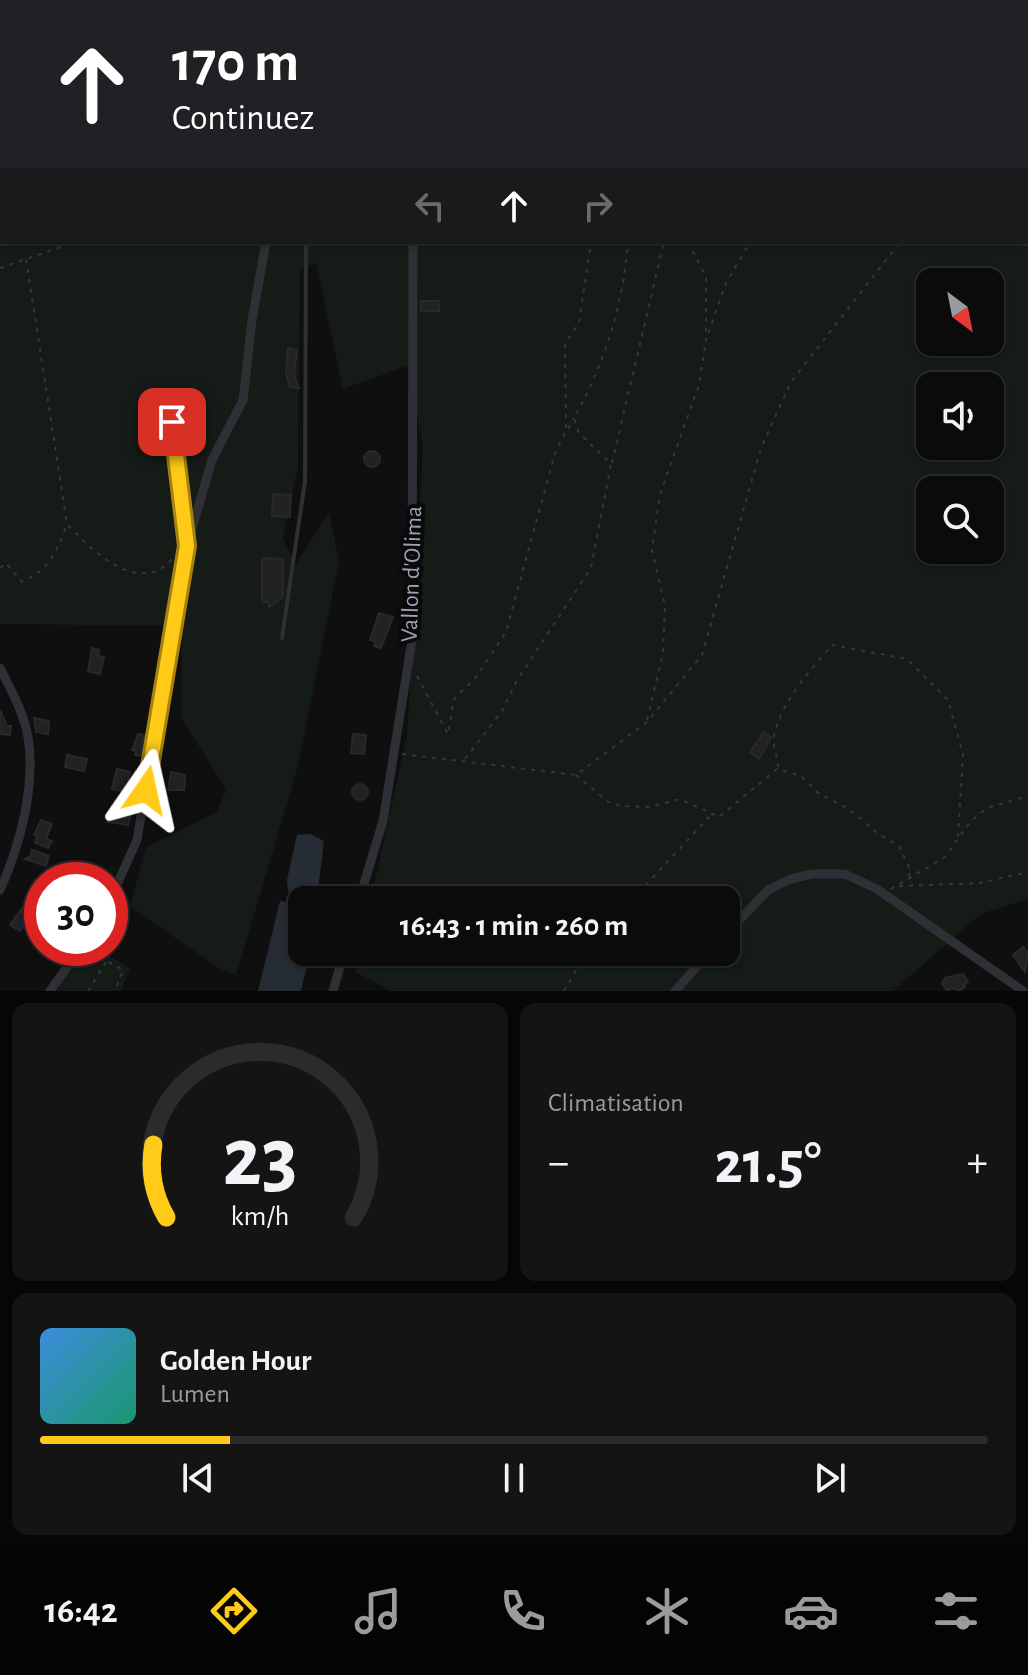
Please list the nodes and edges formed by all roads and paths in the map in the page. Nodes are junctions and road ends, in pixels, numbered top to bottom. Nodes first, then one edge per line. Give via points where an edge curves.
1 (69, 244) edge
2 (266, 244) edge
3 (306, 244) edge
4 (413, 244) edge
5 (591, 244) edge
6 (628, 244) edge
7 (664, 244) edge
8 (689, 244) edge
9 (749, 244) edge
10 (898, 244) edge
11 (26, 259) junction
12 (0, 268) edge
13 (706, 340) junction
14 (574, 418) junction
15 (172, 422) dead end
16 (566, 429) junction
17 (611, 464) junction
18 (67, 524) junction
19 (187, 546) junction
20 (0, 568) edge
21 (282, 638) dead end
22 (408, 660) junction
23 (0, 668) edge
24 (647, 722) junction
25 (393, 753) junction
26 (464, 761) junction
27 (777, 769) junction
28 (576, 775) junction
29 (1027, 796) edge
30 (712, 814) junction
31 (958, 838) junction
32 (127, 862) edge
33 (1028, 872) edge
34 (907, 880) junction
35 (363, 886) edge
36 (645, 886) edge
37 (897, 886) junction
38 (0, 890) edge
39 (885, 894) junction
40 (740, 919) edge
41 (72, 966) edge
42 (104, 966) edge
43 (116, 966) edge
44 (340, 966) edge
45 (579, 966) edge
46 (697, 966) edge
47 (50, 991) edge
48 (88, 991) edge
49 (115, 991) edge
50 (333, 991) edge
51 (564, 991) edge
52 (675, 991) edge
53 (1023, 991) edge

1 - 11 path
2 - 19 street via 243,400 212,460
3 - 21 lane via 305,481
4 - 22 street, Vallon d'Olima via 415,481
5 - 16 path via 579,323 565,344
6 - 14 path via 626,283 595,381
7 - 17 path
8 - 13 path via 706,277
9 - 13 path via 726,283
10 - 24 path via 791,382 761,448 702,655
11 - 12 path
11 - 18 path
13 - 24 path via 699,385 660,494 652,550 665,606 664,637
14 - 16 path
14 - 17 path via 579,433
15 - 19 lane
16 - 22 path via 506,632 454,699 448,734
17 - 26 path via 591,568 502,711
18 - 19 path via 90,548 128,571 157,571
18 - 20 path via 41,574 22,582 6,563
19 - 32 street via 137,840
22 - 25 street, Vallon d'Olima
23 - 38 street via 28,734 31,767 19,832
24 - 28 path
25 - 26 path
25 - 35 street, Vallon d'Olima via 383,821
26 - 28 path
27 - 30 path via 719,817
27 - 31 path via 773,738 806,675 832,645 907,659 948,700 963,754
27 - 34 path via 801,776 899,846 911,871
28 - 30 path via 608,802 621,806 650,807 680,799
29 - 31 path via 987,808
30 - 36 path
31 - 34 path via 945,857
33 - 37 path via 980,883
34 - 37 path
37 - 39 path
39 - 40 street via 845,874 812,874 768,890
39 - 53 street
41 - 47 street
42 - 48 path
43 - 49 path via 123,970
44 - 50 street
45 - 51 path
46 - 52 street

